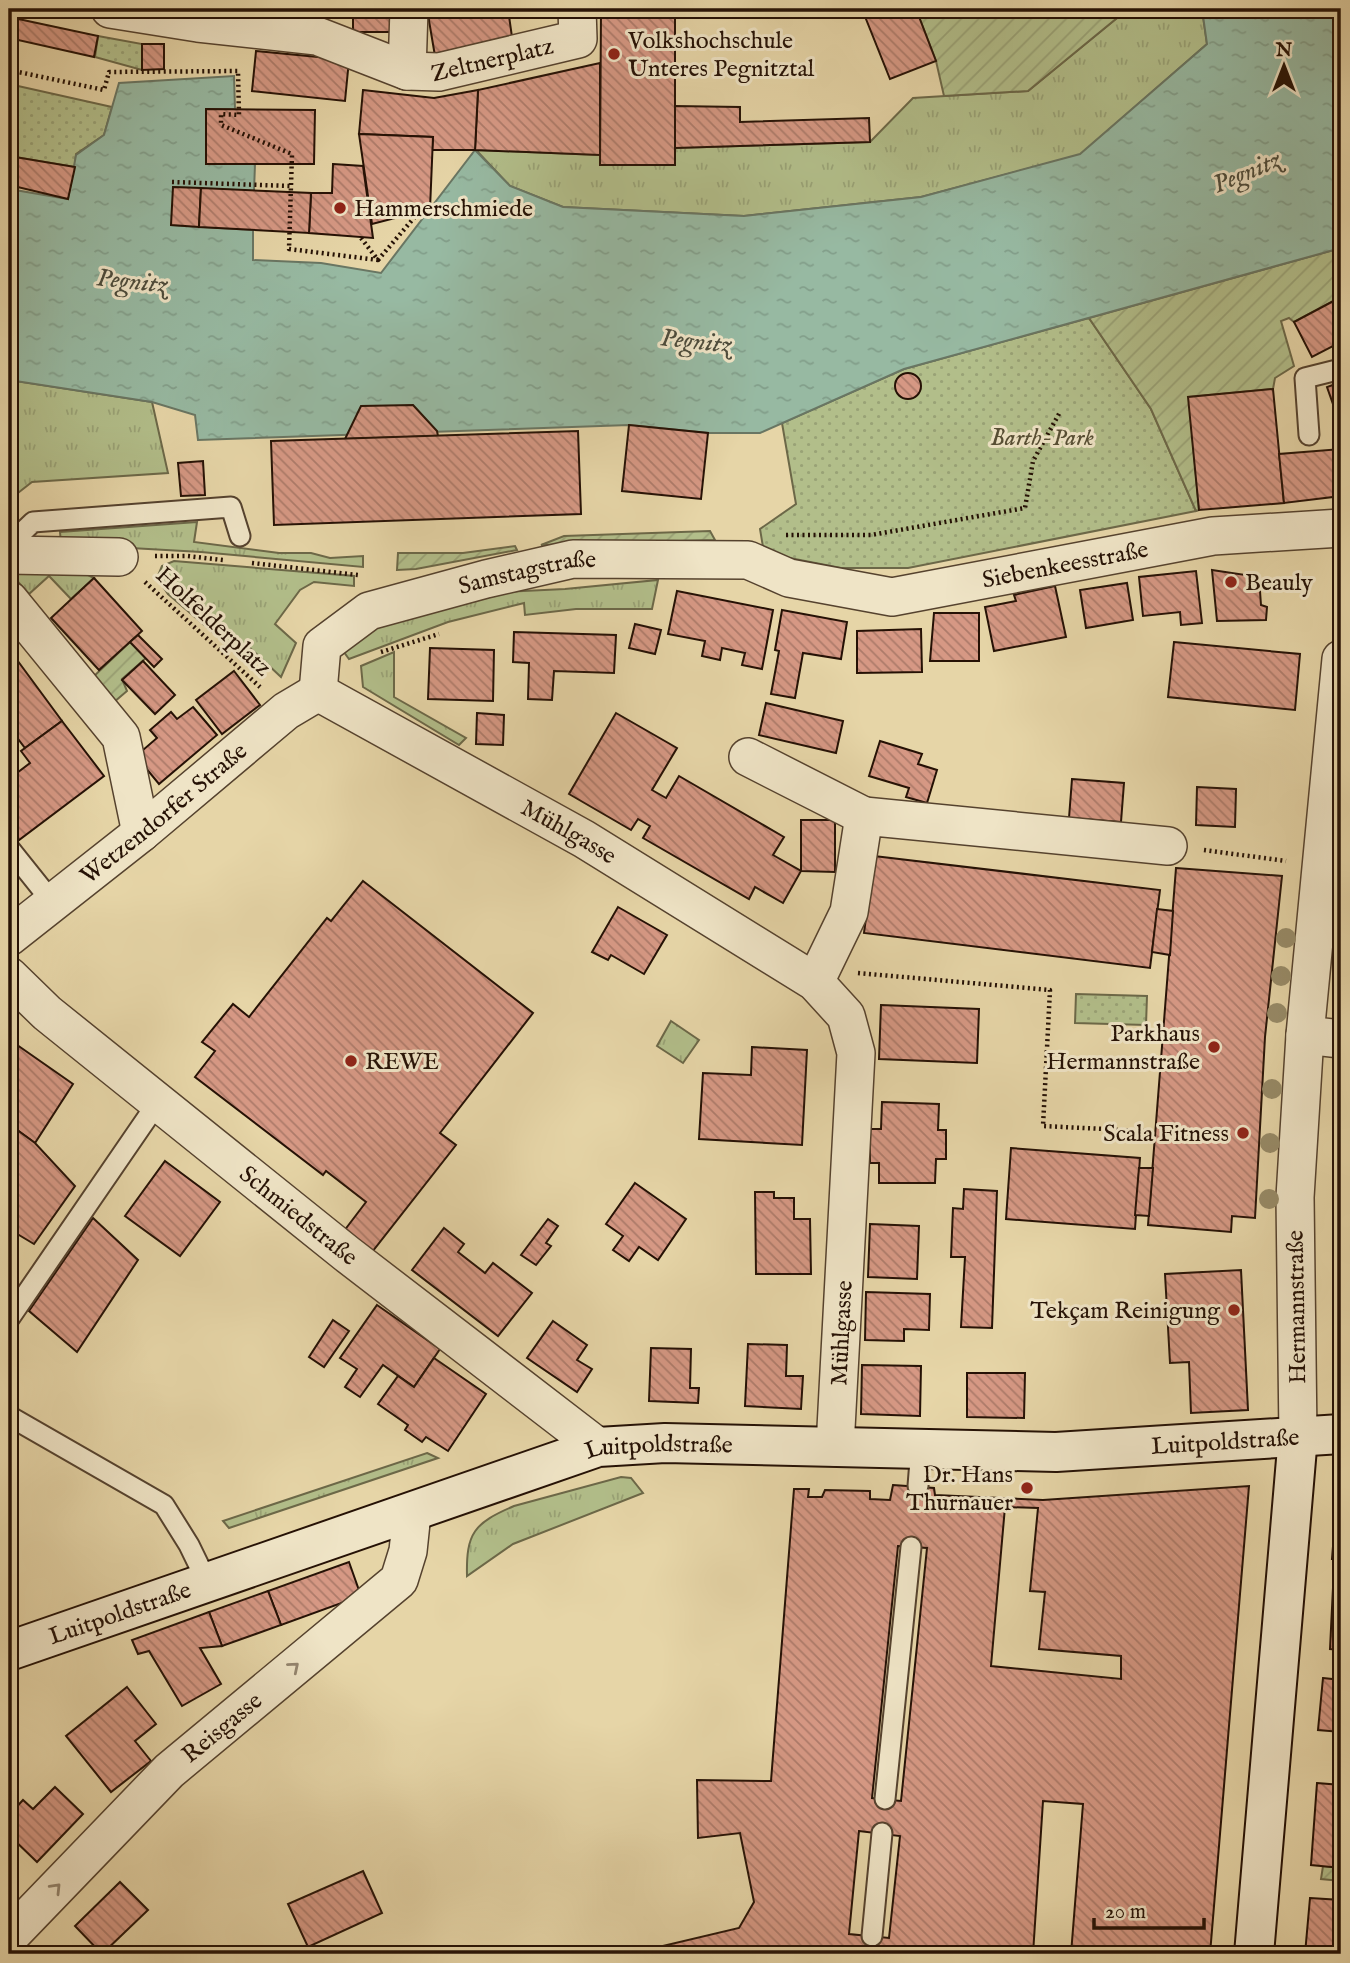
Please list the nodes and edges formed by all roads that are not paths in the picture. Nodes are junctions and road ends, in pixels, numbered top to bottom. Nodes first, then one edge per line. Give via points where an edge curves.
1 (110, 9) edge
2 (409, 9) edge
3 (196, 16) edge
4 (284, 20) edge
5 (578, 24) edge
6 (407, 71) junction
7 (1341, 369) edge
8 (1309, 435) dead end
9 (1341, 528) edge
10 (240, 536) dead end
11 (9, 545) edge
12 (9, 555) edge
13 (119, 557) road end
14 (789, 578) joint
15 (9, 600) edge
16 (1341, 659) edge
17 (319, 682) junction
18 (748, 757) dead end
19 (864, 816) junction
20 (141, 833) junction
21 (1168, 846) dead end
22 (9, 848) edge
23 (53, 903) junction
24 (9, 937) edge
25 (9, 975) edge
26 (818, 976) junction
27 (1305, 1035) junction
28 (1341, 1039) edge
29 (158, 1102) junction
30 (9, 1319) edge
31 (9, 1416) edge
32 (1341, 1434) edge
33 (1298, 1436) junction
34 (598, 1447) junction
35 (835, 1447) junction
36 (921, 1448) junction
37 (918, 1486) dead end
38 (412, 1513) junction
39 (911, 1547) dead end
40 (207, 1582) junction
41 (9, 1651) edge
42 (885, 1799) dead end
43 (882, 1833) dead end
44 (872, 1936) dead end
45 (9, 1937) edge
46 (1254, 1954) edge

1 - 3 street, Zeltnerplatz
2 - 6 street, Zeltnerplatz
3 - 4 street, Zeltnerplatz
4 - 6 street, Zeltnerplatz
5 - 6 street, Zeltnerplatz via 439,72
7 - 8 lane via 1305,377
9 - 14 street, Siebenkeesstraße via 1213,536 892,597
10 - 11 lane via 231,507 33,522
12 - 13 street
14 - 17 street, Samstagstraße via 748,559 573,559 369,611 322,646
15 - 20 street via 121,737
16 - 27 street, Hermannstraße
17 - 20 street, Wetzendorfer Straße
17 - 26 street, Mühlgasse
18 - 19 street
19 - 21 street
19 - 26 street via 849,912
20 - 23 street, Wetzendorfer Straße
22 - 23 lane
23 - 24 street, Wetzendorfer Straße
25 - 29 street, Schmiedstraße via 47,1013
26 - 35 street, Mühlgasse via 846,1016 856,1053
27 - 28 street
27 - 33 street, Hermannstraße via 1294,1197
29 - 30 lane
29 - 34 street, Schmiedstraße
31 - 40 lane via 164,1506
32 - 33 main road, Luitpoldstraße
33 - 36 main road, Luitpoldstraße via 1056,1452
33 - 46 main road, Hermannstraße
34 - 35 main road, Luitpoldstraße via 665,1443
34 - 38 main road, Luitpoldstraße
35 - 36 main road, Luitpoldstraße
36 - 37 lane
38 - 40 main road, Luitpoldstraße
45 -> 38 street, Reisgasse via 170,1771 399,1580
39 - 42 lane
40 - 41 main road, Luitpoldstraße
43 - 44 lane

